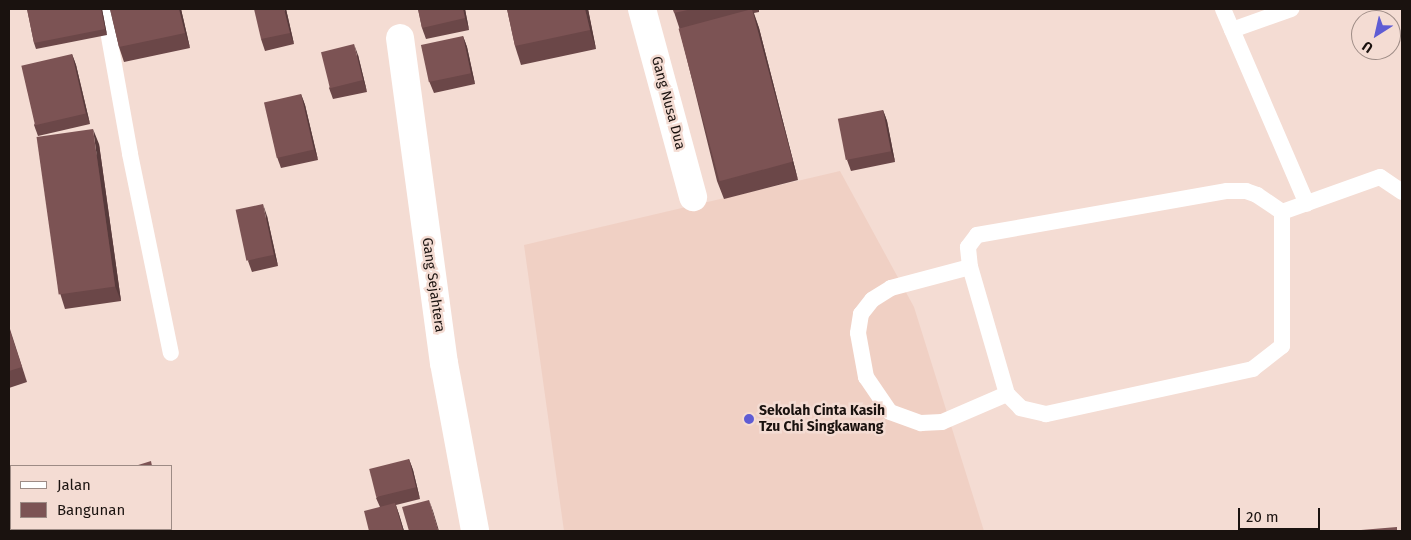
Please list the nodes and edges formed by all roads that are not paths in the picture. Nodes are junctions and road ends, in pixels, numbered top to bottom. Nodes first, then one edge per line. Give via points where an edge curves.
1 (104, 9) edge
2 (642, 9) edge
3 (1223, 9) edge
4 (1291, 9) edge
5 (1232, 30) junction
6 (400, 38) dead end
7 (1402, 192) edge
8 (693, 197) dead end
9 (1306, 204) junction
10 (1282, 212) junction
11 (970, 267) junction
12 (171, 353) dead end
13 (1007, 394) junction
14 (475, 531) edge

1 - 12 lane
2 - 8 street, Gang Nusa Dua
3 - 5 lane
4 - 5 lane
5 - 9 lane
6 - 14 street, Gang Sejahtera via 444,363
7 - 9 lane via 1380,177
9 - 10 lane
10 - 11 lane via 1257,195 1246,191 1227,191 992,230 977,235 968,247
10 - 13 lane via 1282,346 1254,369 1046,414 1021,408
11 - 13 lane
11 - 13 lane via 891,288 872,300 862,314 858,333 866,376 890,412 921,423 942,422

